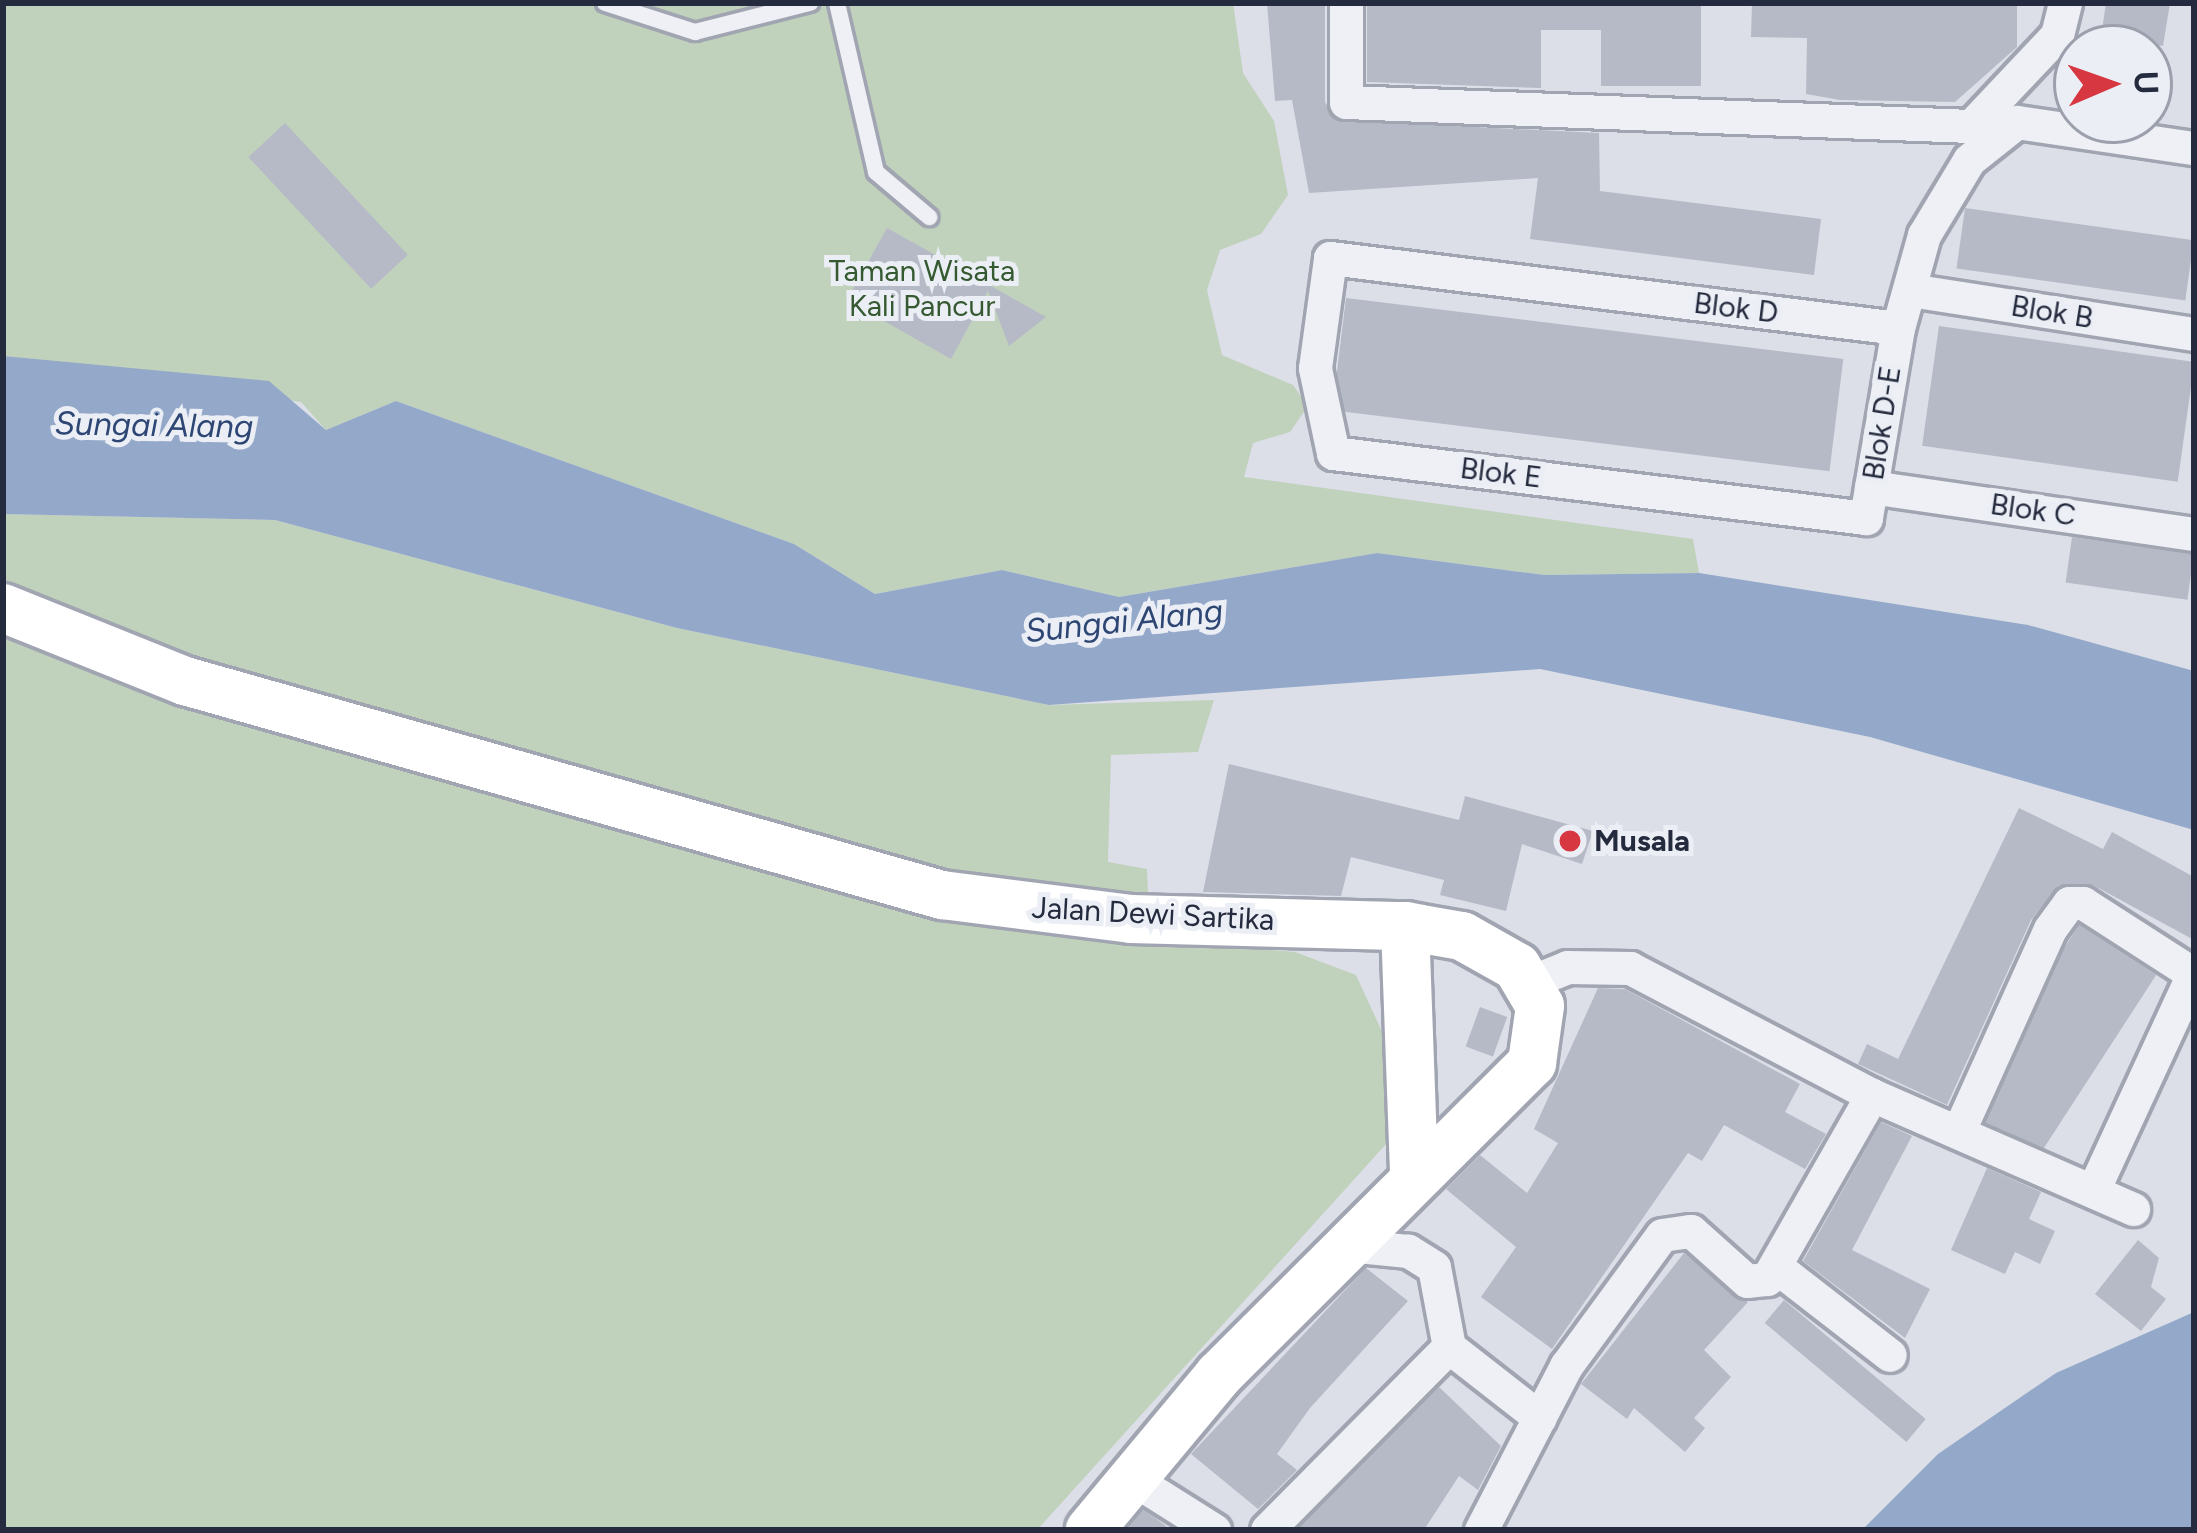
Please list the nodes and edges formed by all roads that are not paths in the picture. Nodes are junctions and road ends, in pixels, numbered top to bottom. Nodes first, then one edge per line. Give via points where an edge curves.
1 (605, 3) edge
2 (810, 3) edge
3 (837, 3) edge
4 (1346, 3) edge
5 (2065, 3) edge
6 (2194, 148) edge
7 (928, 217) dead end
8 (1330, 258) joint
9 (1910, 290) junction
10 (1898, 328) junction
11 (2194, 334) edge
12 (1869, 502) junction
13 (2194, 534) edge
14 (3, 608) edge
15 (1405, 926) junction
16 (1532, 981) junction
17 (1872, 1095) junction
18 (1960, 1126) junction
19 (1414, 1176) junction
20 (2093, 1190) junction
21 (2133, 1209) dead end
22 (1347, 1245) junction
23 (1779, 1269) junction
24 (1449, 1347) junction
25 (1890, 1355) dead end
26 (1540, 1418) junction
27 (1133, 1478) junction
28 (1090, 1530) edge
29 (1214, 1530) edge
30 (1267, 1530) edge
31 (1481, 1530) edge

1 - 2 lane via 695,32
3 - 7 lane via 876,172
4 - 5 street via 1346,102 1971,126 2057,35
6 - 9 street via 2017,122 1969,160 1924,235
8 - 10 street, Blok D
8 - 12 street, Blok E via 1315,368 1333,452
9 - 10 street
9 - 11 street, Blok B
10 - 12 street, Blok D-E
12 - 13 street, Blok C
14 - 15 street, Jalan Dewi Sartika via 185,681 942,895 1131,919
15 - 16 street, Jalan Dewi Sartika via 1487,946
15 - 19 street
16 - 17 street via 1568,967 1630,968
16 - 19 street via 1532,1063
17 - 18 street
17 - 23 street
18 - 20 street
18 - 20 street via 2050,929 2069,904 2083,903 2193,974
19 - 22 street
20 - 21 street
22 - 24 street via 1408,1251 1434,1267
22 - 27 street
23 - 25 street
23 - 26 street via 1747,1281 1691,1231 1669,1231
24 - 26 street
24 - 30 street
26 - 31 street
27 - 28 street
27 - 29 street

